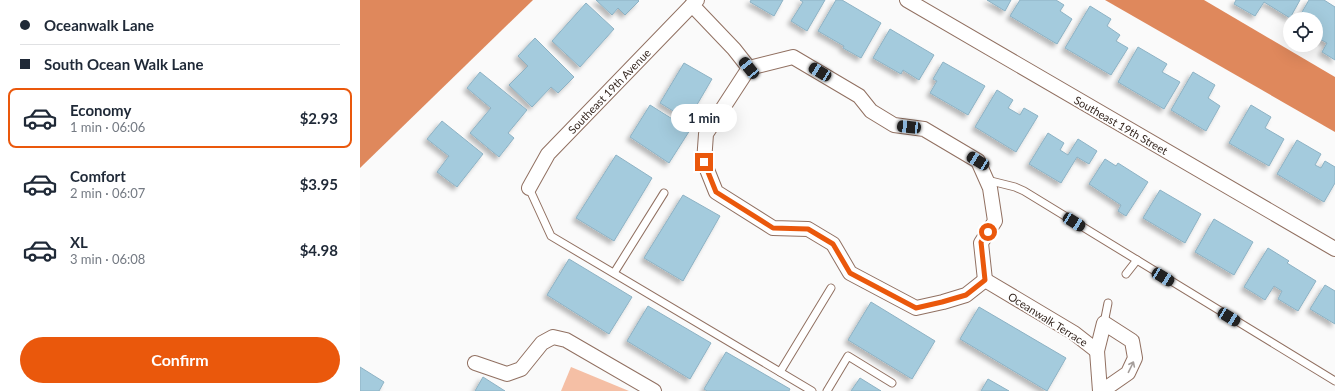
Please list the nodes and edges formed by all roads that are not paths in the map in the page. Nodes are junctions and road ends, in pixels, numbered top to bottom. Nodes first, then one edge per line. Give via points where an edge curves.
1 (907, 0) edge
2 (695, 2) edge
3 (749, 68) junction
4 (987, 180) junction
5 (529, 188) joint
6 (664, 193) dead end
7 (1335, 249) edge
8 (1137, 260) junction
9 (614, 273) junction
10 (1126, 274) dead end
11 (985, 280) junction
12 (831, 288) dead end
13 (1108, 303) dead end
14 (1104, 323) junction
15 (1097, 351) junction
16 (474, 363) dead end
17 (780, 372) junction
18 (1335, 381) edge
19 (892, 382) dead end
20 (654, 391) edge
21 (812, 391) edge
22 (827, 391) edge
23 (1101, 391) edge

1 - 7 street, Southeast 19th Street
2 - 3 street
2 - 5 street, Southeast 19th Avenue via 548,154
3 - 4 street via 794,57 859,96 871,111 894,126 924,128 978,161
3 - 11 street via 706,134 704,162 716,192 773,228 808,229 833,244 850,273 916,308 966,295
4 - 8 lane via 1015,187
4 - 11 street via 995,221 981,242
5 - 9 lane via 551,236
6 - 9 lane
8 - 10 lane
8 - 18 lane
9 - 17 lane
11 - 15 street, Oceanwalk Terrace via 1074,333
12 - 17 lane
13 - 14 lane
14 - 15 street
23 -> 14 street via 1128,373 1135,358 1132,341
15 - 23 street, Oceanwalk Terrace
16 - 20 street via 507,374 521,369 542,343 553,337 566,340
17 - 21 lane
19 - 22 lane via 848,356

